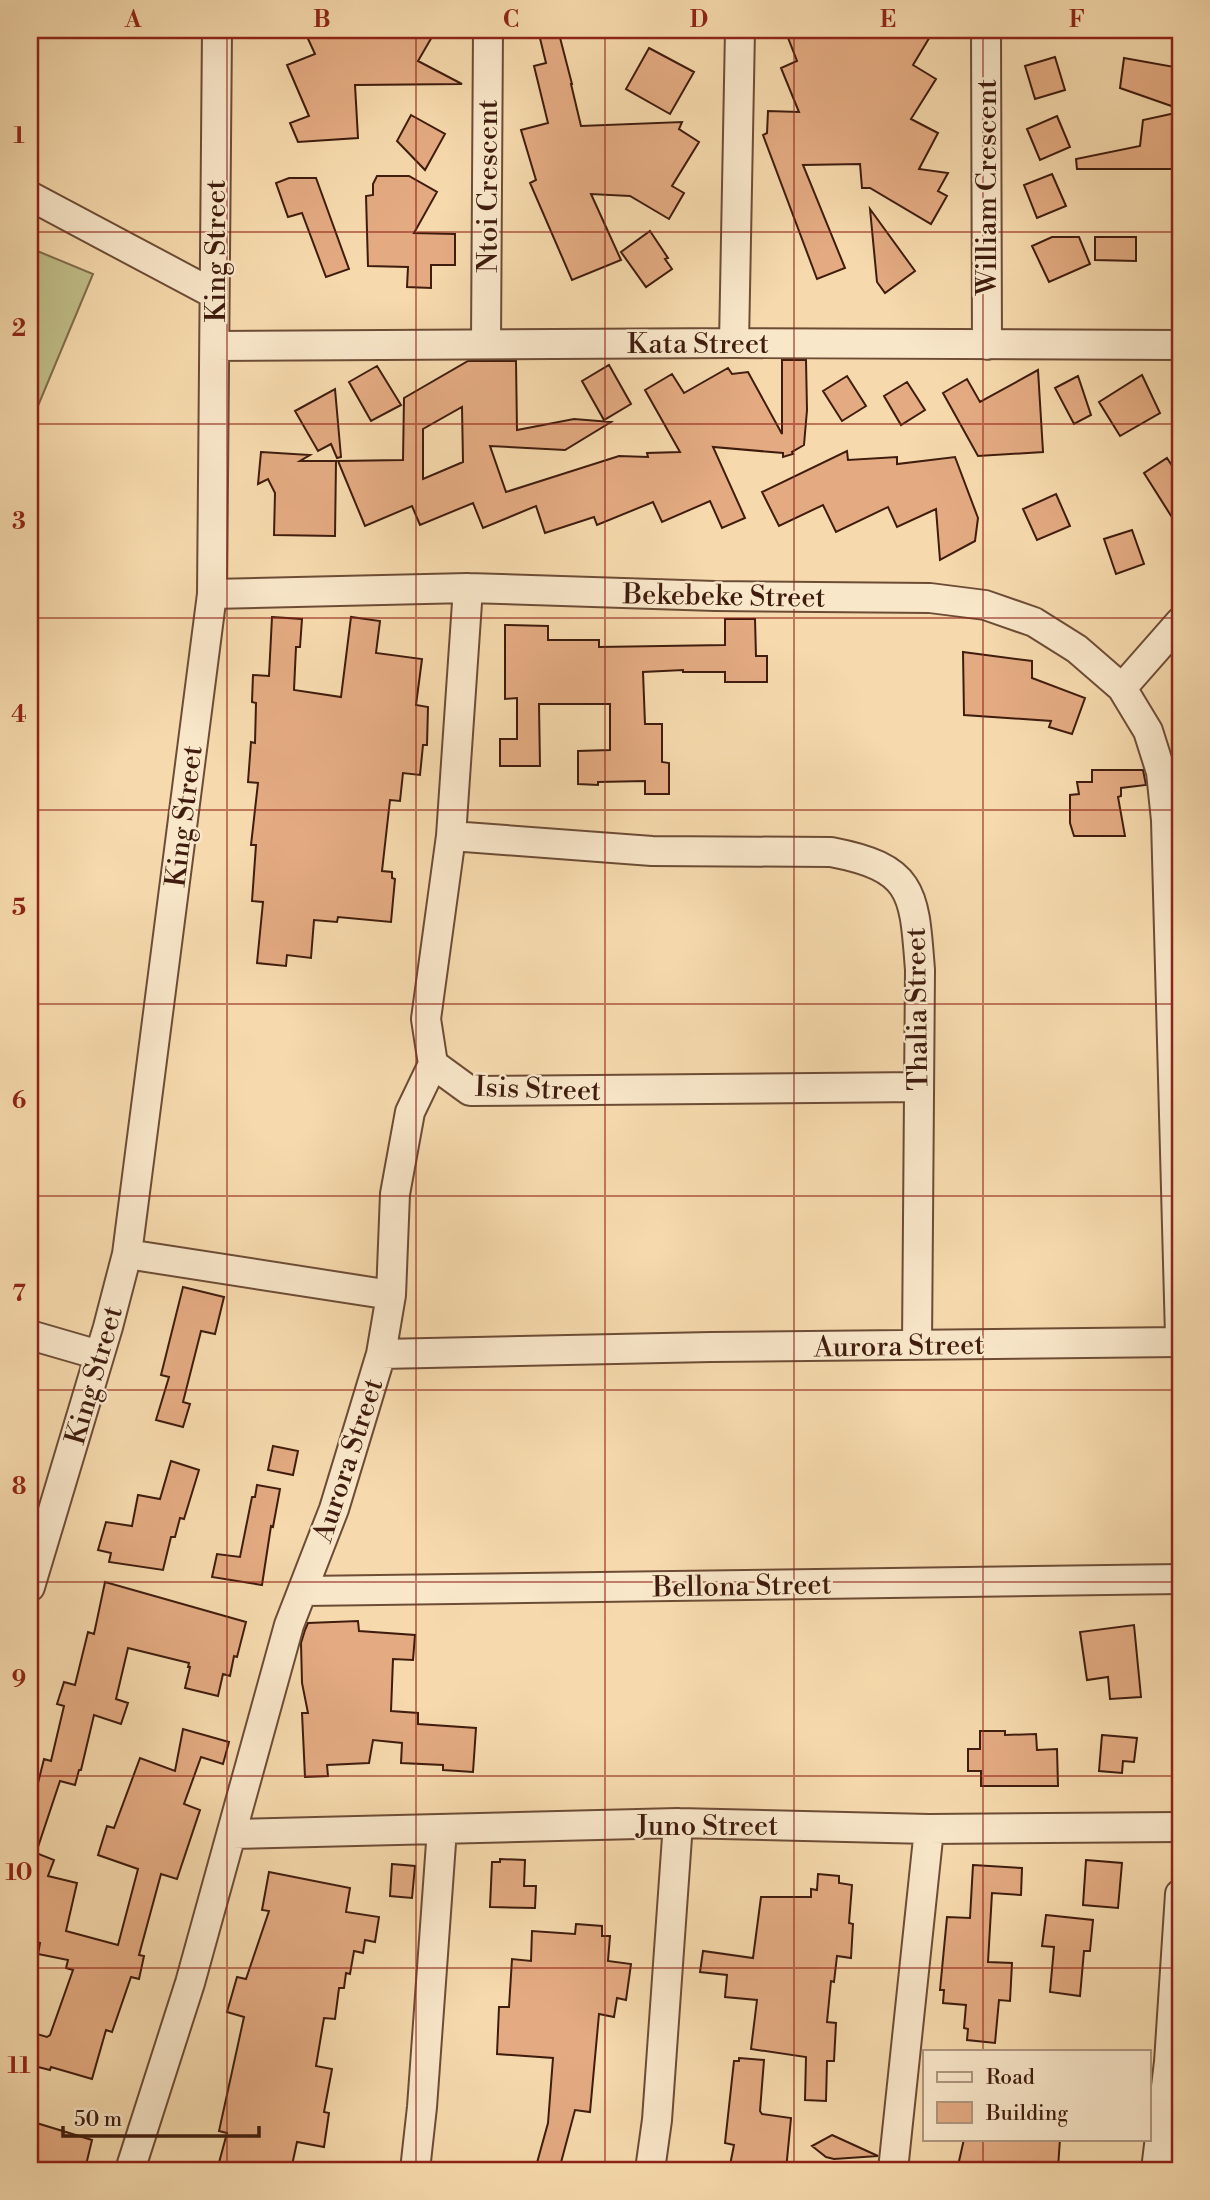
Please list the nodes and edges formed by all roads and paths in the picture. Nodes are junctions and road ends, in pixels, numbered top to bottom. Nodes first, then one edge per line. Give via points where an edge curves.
1 (217, 30) edge
2 (488, 30) edge
3 (740, 30) edge
4 (986, 30) edge
5 (30, 196) edge
6 (214, 294) junction
7 (486, 343) junction
8 (734, 343) junction
9 (986, 345) junction
10 (1180, 345) edge
11 (215, 346) junction
12 (468, 588) junction
13 (212, 594) junction
14 (1180, 622) edge
15 (1122, 688) junction
16 (452, 836) junction
17 (433, 1064) junction
18 (919, 1087) junction
19 (127, 1254) junction
20 (391, 1295) junction
21 (30, 1335) edge
22 (1180, 1336) edge
23 (1180, 1342) edge
24 (917, 1345) junction
25 (381, 1354) junction
26 (99, 1356) junction
27 (1180, 1579) edge
28 (30, 1587) edge
29 (304, 1591) junction
30 (678, 1823) junction
31 (1180, 1827) edge
32 (442, 1829) junction
33 (929, 1829) junction
34 (233, 1834) junction
35 (1180, 1894) edge
36 (130, 2170) edge
37 (415, 2170) edge
38 (650, 2170) edge
39 (893, 2170) edge
40 (1156, 2170) edge

1 - 6 street, King Street
2 - 7 street, Ntoi Crescent
3 - 8 street
4 - 9 street, William Crescent
5 - 6 street
6 - 11 street, King Street
7 - 8 street, Kata Street
7 - 11 street, Kata Street
8 - 9 street, Kata Street
9 - 10 street, Kata Street
11 - 13 street, King Street
12 - 13 street, Bekebeke Street
12 - 15 street, Bekebeke Street via 930,598 985,606 1034,622 1077,649
12 - 16 street
13 - 19 street, King Street
14 - 15 street
15 - 22 street, Bekebeke Street via 1148,731 1161,772 1166,820
16 - 17 street via 426,1019
16 - 18 street, Thalia Street via 652,851 831,852 887,868 906,888 916,920
17 - 18 street, Isis Street via 470,1091
17 - 20 street via 410,1112 395,1194
18 - 24 street, Thalia Street
19 - 20 street
19 - 26 street, King Street
20 - 25 street
21 - 26 street
23 - 24 street, Aurora Street
24 - 25 street, Aurora Street
25 - 29 street, Aurora Street
26 - 28 street, King Street
27 - 29 street, Bellona Street
29 - 34 street, Aurora Street via 289,1625
30 - 32 street, Juno Street
30 - 33 street, Juno Street
30 - 38 street
31 - 33 street, Juno Street
32 - 34 street, Juno Street
32 - 37 street
33 - 39 street
34 - 36 street, Aurora Street
35 - 40 street via 1169,2062

